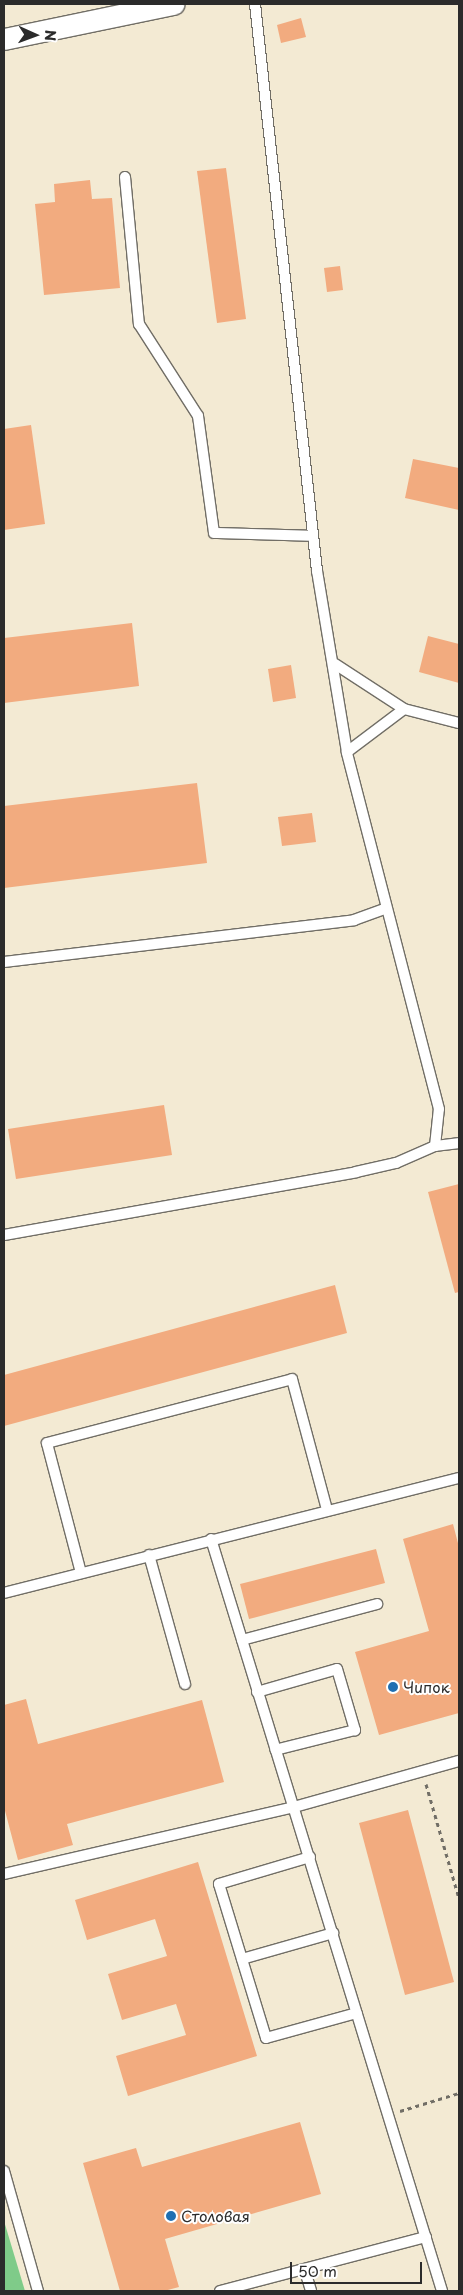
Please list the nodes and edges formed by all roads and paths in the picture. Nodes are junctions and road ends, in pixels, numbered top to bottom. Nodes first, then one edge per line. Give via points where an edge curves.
1 (173, 4) edge
2 (255, 4) edge
3 (4, 39) edge
4 (125, 177) dead end
5 (313, 536) junction
6 (335, 664) junction
7 (404, 709) junction
8 (459, 722) edge
9 (347, 752) junction
10 (385, 910) junction
11 (4, 962) edge
12 (459, 1143) edge
13 (435, 1146) junction
14 (4, 1235) edge
15 (459, 1478) edge
16 (327, 1510) junction
17 (210, 1539) junction
18 (149, 1555) junction
19 (82, 1573) junction
20 (4, 1592) edge
21 (377, 1604) dead end
22 (242, 1640) junction
23 (185, 1684) dead end
24 (257, 1692) junction
25 (275, 1750) junction
26 (459, 1761) edge
27 (423, 1772) junction
28 (294, 1807) junction
29 (310, 1858) junction
30 (4, 1874) edge
31 (459, 1898) edge
32 (333, 1933) junction
33 (242, 1959) junction
34 (357, 2013) junction
35 (459, 2093) edge
36 (390, 2114) junction
37 (4, 2171) edge
38 (426, 2237) junction
39 (305, 2271) junction
40 (38, 2291) edge
41 (220, 2291) edge
42 (312, 2291) edge
43 (442, 2291) edge

1 - 3 street
2 - 5 lane
4 - 5 lane via 139,324 198,416 214,533
5 - 6 lane
6 - 7 lane
6 - 9 lane
7 - 8 lane
7 - 9 lane
9 - 10 lane
10 - 11 lane via 354,920
10 - 13 lane via 439,1109
12 - 13 lane
13 - 14 lane via 396,1163 356,1172
15 - 16 lane
16 - 17 lane
16 - 19 lane via 292,1379 47,1443
17 - 18 lane
17 - 22 lane
18 - 19 lane
18 - 23 lane
19 - 20 lane
21 - 22 lane
22 - 24 lane
24 - 25 lane
24 - 25 lane via 337,1669 355,1730
25 - 28 lane
26 - 27 lane
27 - 28 lane
27 - 31 path
28 - 29 lane
28 - 30 lane
29 - 32 lane
29 - 33 lane via 219,1884
32 - 33 lane
32 - 34 lane
33 - 34 lane via 266,2038
34 - 36 lane
35 - 36 path
36 - 38 lane
37 - 40 lane
38 - 39 lane
38 - 43 lane
39 - 41 lane
39 - 42 lane

